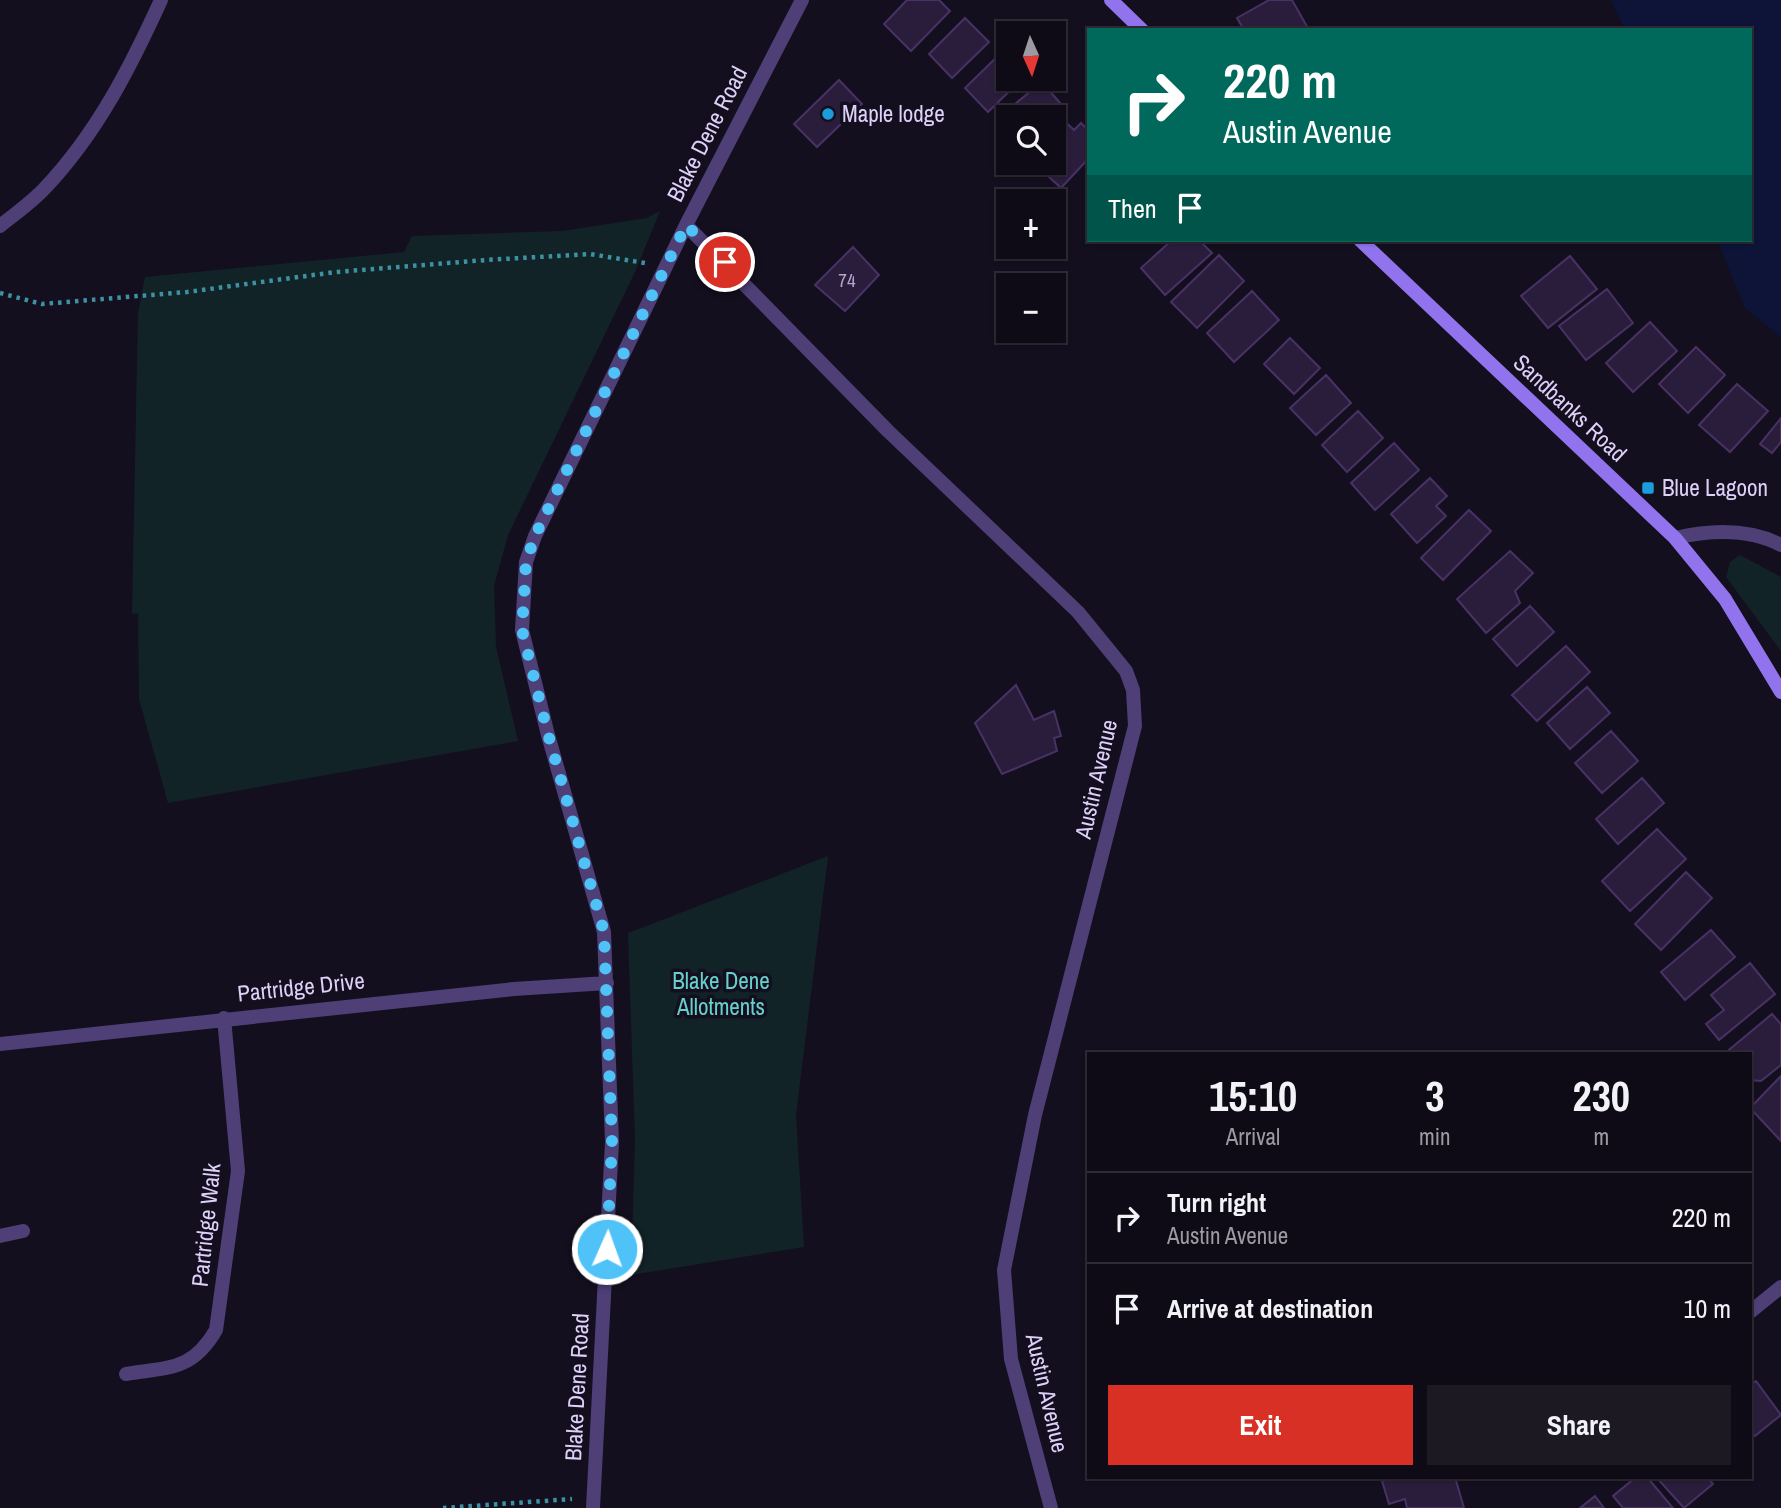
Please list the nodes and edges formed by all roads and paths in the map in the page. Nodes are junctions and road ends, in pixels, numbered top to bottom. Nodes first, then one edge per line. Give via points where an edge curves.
1 (161, 0) edge
2 (802, 0) edge
3 (1111, 0) edge
4 (1140, 28) edge
5 (686, 225) junction
6 (0, 226) edge
7 (1362, 242) edge
8 (667, 268) junction
9 (0, 293) edge
10 (1675, 538) junction
11 (1781, 545) edge
12 (1781, 692) edge
13 (607, 983) junction
14 (223, 1018) junction
15 (0, 1044) edge
16 (23, 1231) dead end
17 (0, 1236) edge
18 (1781, 1287) edge
19 (1752, 1310) edge
20 (126, 1374) dead end
21 (594, 1503) edge
22 (443, 1508) edge
23 (1051, 1508) edge

1 - 6 street via 127,74 82,146 43,190
2 - 5 street, Blake Dene Road
3 - 4 main road
5 - 8 street, Blake Dene Road
5 - 23 street, Austin Avenue via 888,431 1078,612 1126,671 1133,690 1135,726 1035,1115 1004,1270 1011,1359
7 - 10 main road, Sandbanks Road
8 - 9 path via 590,254 336,272 187,292 42,304
8 - 13 street, Blake Dene Road via 535,536 526,562 523,595 522,630 604,932
10 - 11 street via 1704,531 1746,534
10 - 12 main road, Sandbanks Road via 1726,599
13 - 14 street, Partridge Drive
13 - 21 street, Blake Dene Road via 612,1142
14 - 15 street, Partridge Drive
14 - 20 street, Partridge Walk via 238,1171 216,1330 205,1349 184,1364
16 - 17 street
18 - 19 street
21 - 22 path

